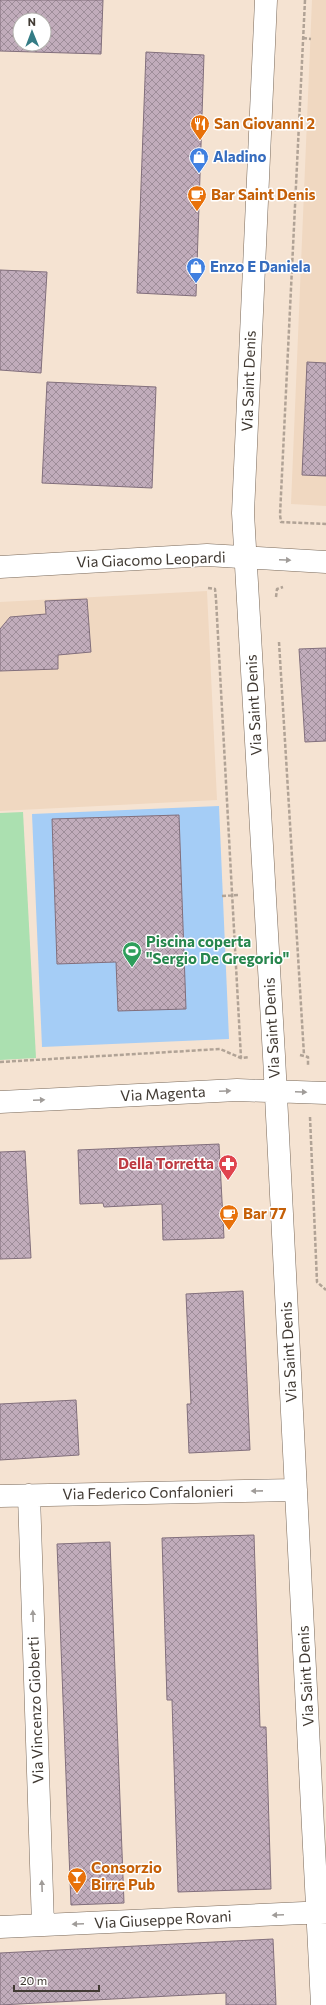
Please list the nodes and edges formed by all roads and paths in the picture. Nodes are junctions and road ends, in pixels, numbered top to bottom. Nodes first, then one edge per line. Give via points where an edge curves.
1 (266, 0) edge
2 (305, 0) edge
3 (303, 38) junction
4 (311, 38) dead end
5 (326, 524) edge
6 (246, 557) junction
7 (326, 562) edge
8 (0, 567) edge
9 (282, 587) dead end
10 (208, 588) dead end
11 (276, 604) dead end
12 (278, 636) dead end
13 (232, 895) junction
14 (222, 896) dead end
15 (308, 1057) dead end
16 (0, 1062) edge
17 (276, 1091) junction
18 (326, 1093) edge
19 (0, 1102) edge
20 (310, 1122) dead end
21 (326, 1290) edge
22 (296, 1490) junction
23 (29, 1495) junction
24 (0, 1496) edge
25 (322, 1913) edge
26 (43, 1925) junction
27 (0, 1927) edge
28 (322, 2005) edge

1 - 6 street, Via Saint Denis via 244,513
2 - 3 path
3 - 4 path
3 - 5 path via 280,515 281,522
6 -> 7 street, Via Giacomo Leopardi
6 - 8 street, Via Giacomo Leopardi via 207,555
6 - 17 street, Via Saint Denis
9 - 11 path via 277,589
10 - 13 path via 215,590 216,599
12 - 15 path via 304,1055
13 - 14 path
13 - 16 path via 241,1058 220,1049
17 -> 18 street, Via Magenta
19 -> 17 street, Via Magenta via 237,1090
17 - 22 street, Via Saint Denis
20 - 21 path via 317,1282
22 -> 23 street, Via Federico Confalonieri
22 - 25 street, Via Saint Denis
23 - 24 street, Via Federico Confalonieri
26 -> 23 street, Via Vincenzo Gioberti
25 -> 26 street, Via Giuseppe Rovani
25 - 28 street, Via Saint Denis
26 - 27 street, Via Giuseppe Rovani

